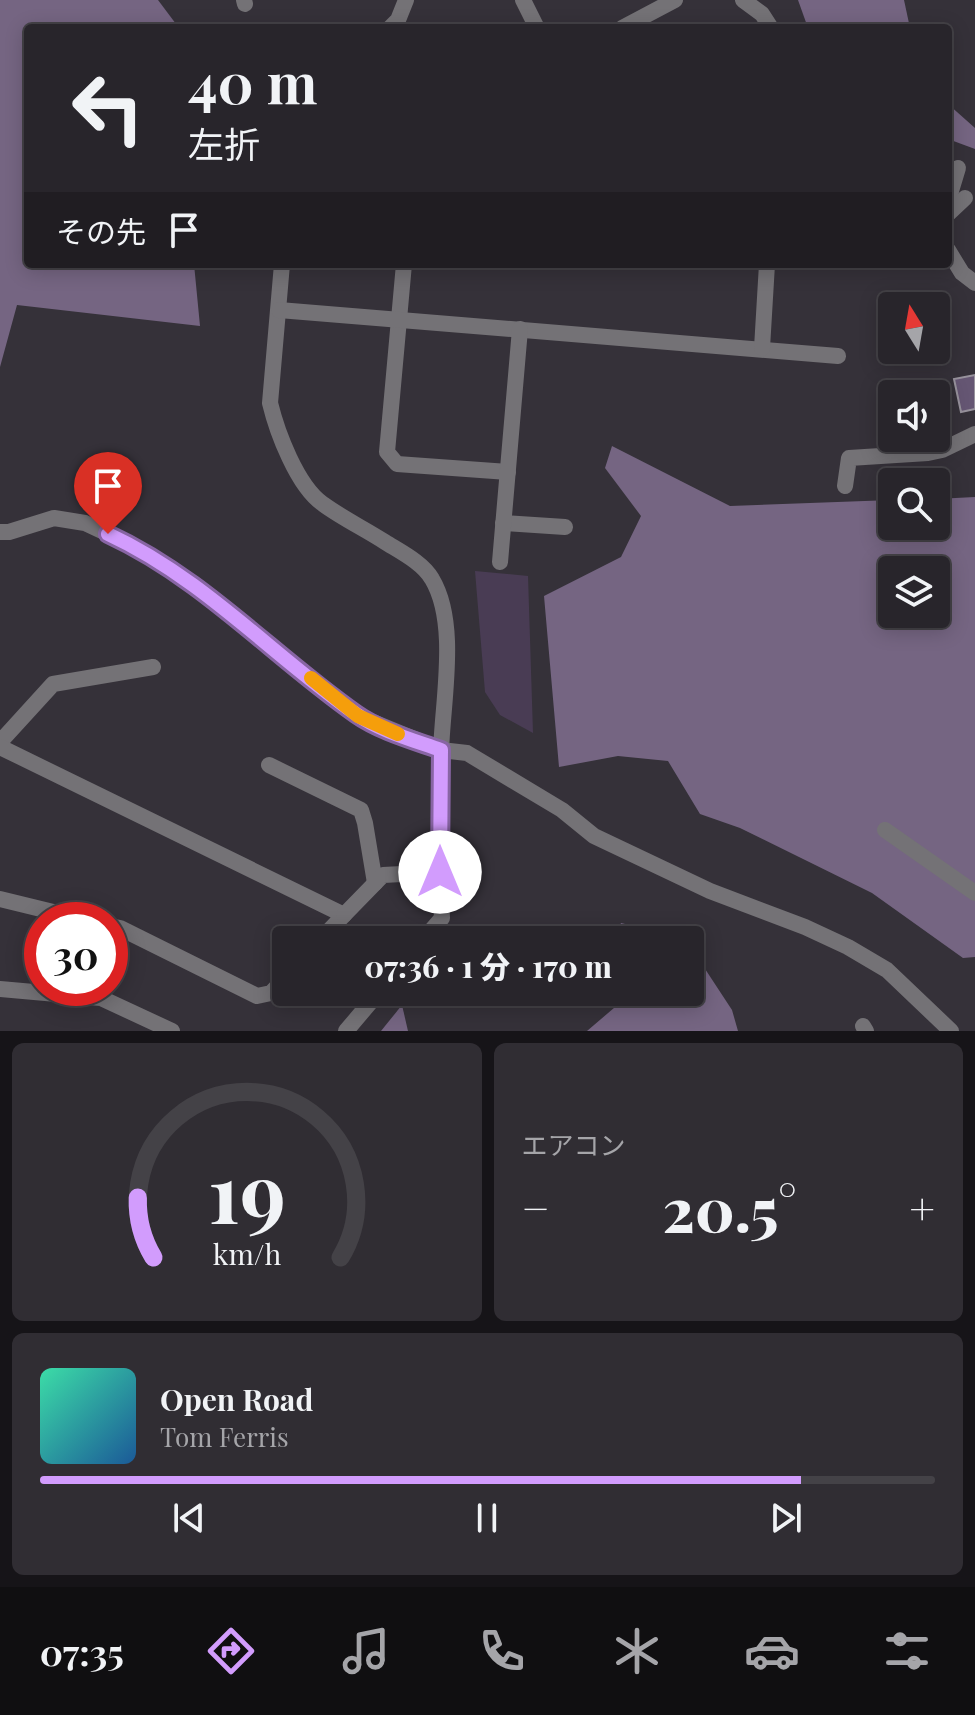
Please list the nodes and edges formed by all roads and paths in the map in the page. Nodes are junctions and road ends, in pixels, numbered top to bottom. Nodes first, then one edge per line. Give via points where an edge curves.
1 (406, 0) edge
2 (523, 0) edge
3 (675, 0) edge
4 (743, 0) edge
5 (394, 24) edge
6 (535, 24) edge
7 (630, 24) edge
8 (768, 24) edge
9 (958, 168) dead end
10 (952, 188) edge
11 (965, 198) dead end
12 (952, 210) edge
13 (952, 257) edge
14 (282, 268) edge
15 (404, 268) edge
16 (767, 268) edge
17 (975, 283) edge
18 (279, 310) junction
19 (400, 319) junction
20 (520, 329) junction
21 (762, 348) junction
22 (838, 356) dead end
23 (975, 434) edge
24 (508, 472) junction
25 (845, 486) dead end
26 (503, 523) junction
27 (565, 527) dead end
28 (0, 532) edge
29 (500, 562) dead end
30 (153, 667) dead end
31 (0, 744) edge
32 (441, 750) junction
33 (269, 765) dead end
34 (885, 830) dead end
35 (440, 872) junction
36 (375, 883) junction
37 (975, 893) edge
38 (0, 899) edge
39 (24, 905) edge
40 (344, 915) junction
41 (333, 926) edge
42 (435, 926) edge
43 (128, 932) edge
44 (0, 989) edge
45 (272, 992) edge
46 (367, 1006) edge
47 (172, 1031) edge
48 (346, 1031) edge
49 (951, 1031) edge

1 - 5 street
2 - 6 street
3 - 7 street
4 - 8 street
9 - 10 street
11 - 12 street
13 - 17 street
14 - 18 street
15 - 19 street
16 - 21 street
18 - 19 street
18 - 32 street via 270,403 301,478 320,503 408,556 430,576 442,598 446,624
19 - 20 street
19 - 24 street via 387,452 397,464
20 - 21 street
20 - 24 street
21 - 22 street
23 - 25 street via 928,453 849,458
24 - 26 street
26 - 27 street
26 - 29 street
28 - 32 street via 54,518 85,523 132,545 197,586 358,716
30 - 31 street via 53,684
31 - 40 street
32 - 35 street
32 - 49 street via 467,753 562,810 594,836 848,947 887,970
33 - 36 street via 361,810
34 - 37 street
35 - 36 street via 383,875
35 - 42 street via 442,918
36 - 40 street
38 - 39 street
40 - 41 street
43 - 45 street via 257,996
44 - 47 street via 101,998
46 - 48 street

